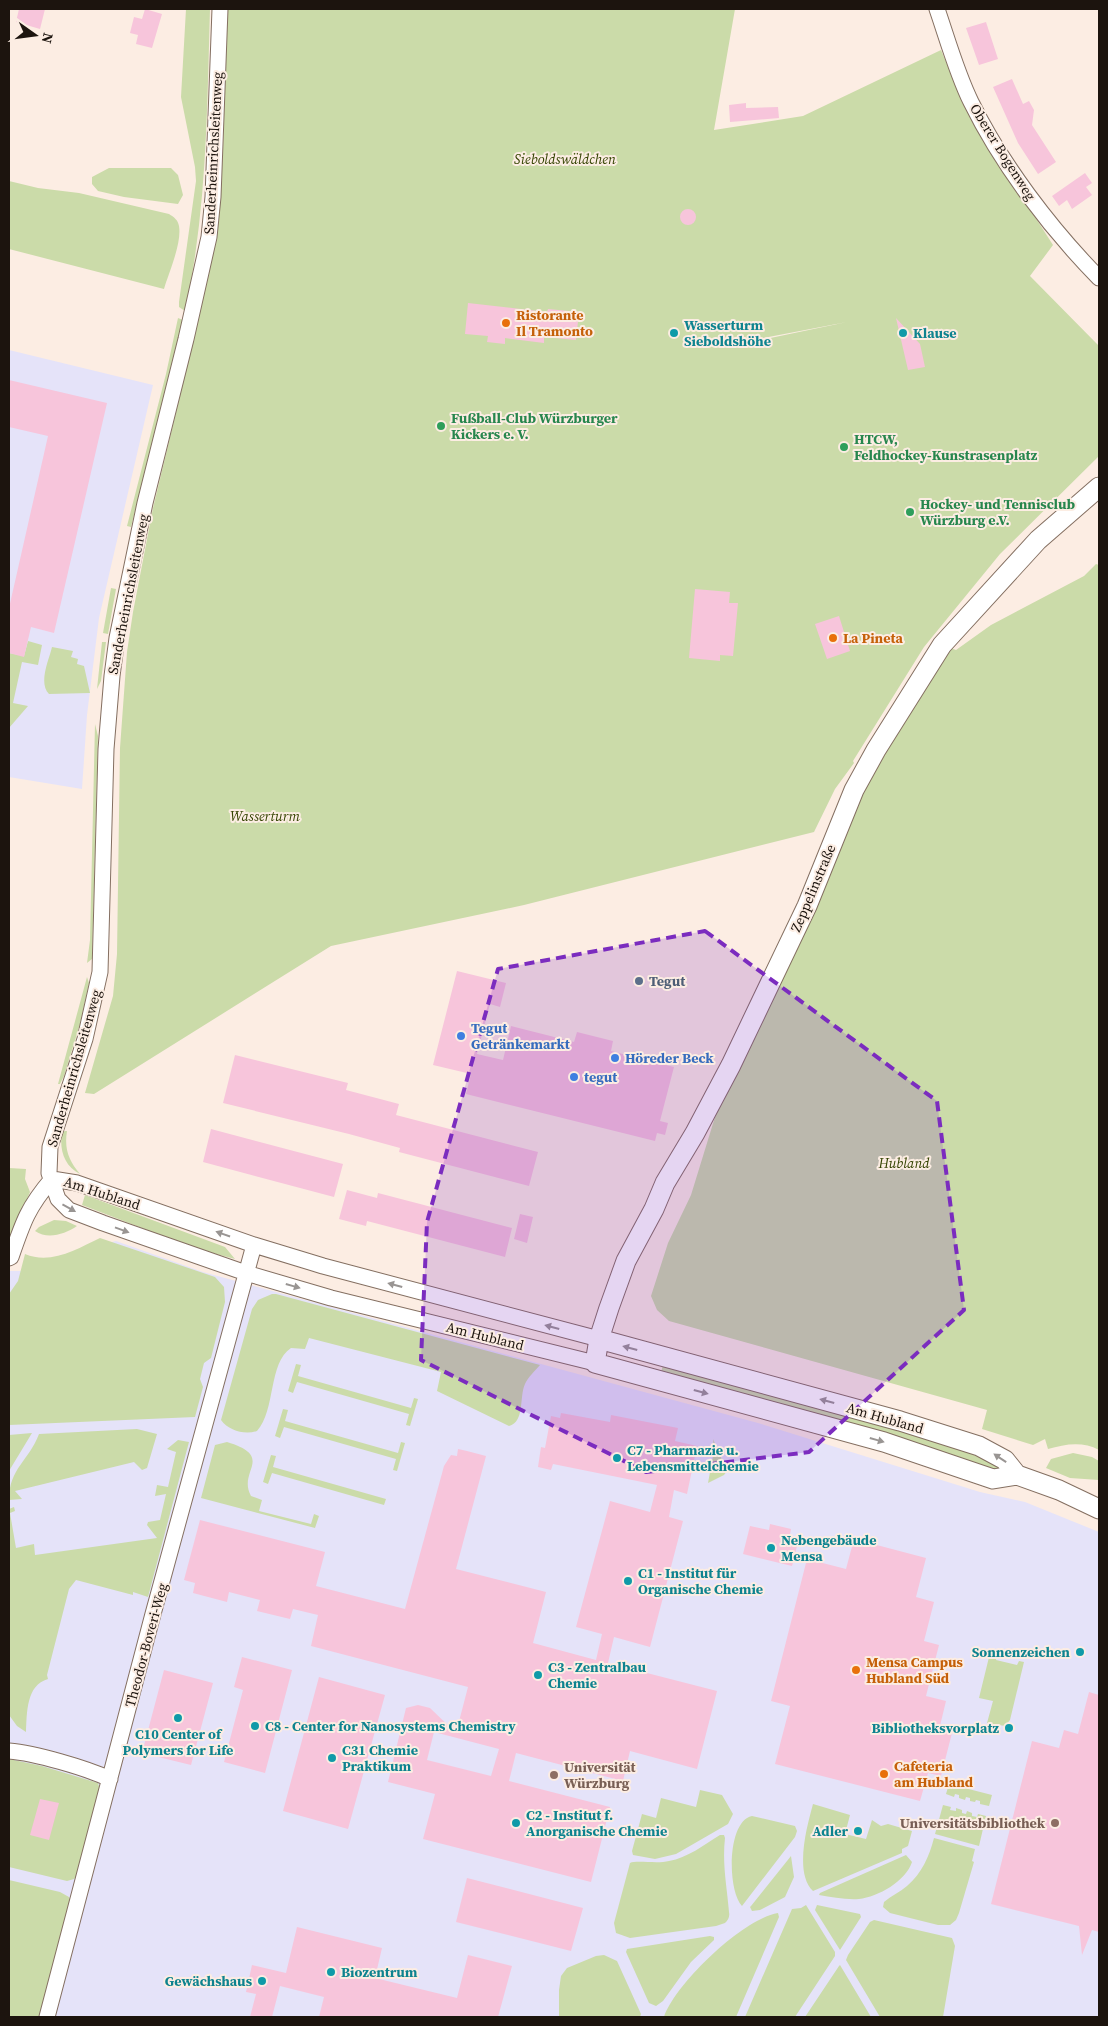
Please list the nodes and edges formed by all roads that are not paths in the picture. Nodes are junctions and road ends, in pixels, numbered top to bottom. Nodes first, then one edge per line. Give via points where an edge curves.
1 (220, 9) edge
2 (937, 9) edge
3 (1099, 278) edge
4 (1099, 487) edge
5 (52, 1178) junction
6 (254, 1245) junction
7 (9, 1258) edge
8 (246, 1273) junction
9 (599, 1339) junction
10 (595, 1363) junction
11 (1017, 1475) junction
12 (1099, 1509) edge
13 (9, 1751) edge
14 (110, 1780) junction
15 (47, 2017) edge

1 - 5 street, Sanderheinrichsleitenweg via 209,237 149,485 117,638 106,749 100,972 85,1039 50,1147 48,1164
2 - 3 street, Oberer Bogenweg via 970,102 1001,154 1042,214
4 - 9 street, Zeppelinstraße via 1038,540 942,645 876,750 854,790 807,906 731,1064 626,1261
6 -> 5 street, Am Hubland via 77,1183
5 - 7 street via 26,1214
5 -> 8 street, Am Hubland via 58,1199 69,1210
6 - 8 street, Theodor-Boveri-Weg
9 -> 6 street, Am Hubland
8 -> 10 street, Am Hubland via 331,1298
8 - 14 street, Theodor-Boveri-Weg
9 - 10 street
11 -> 9 street, Am Hubland via 1005,1460 979,1446 900,1421
10 -> 11 street, Am Hubland via 884,1442 993,1479
11 - 12 street, Am Hubland
13 - 14 street via 99,1774
14 - 15 street, Theodor-Boveri-Weg

